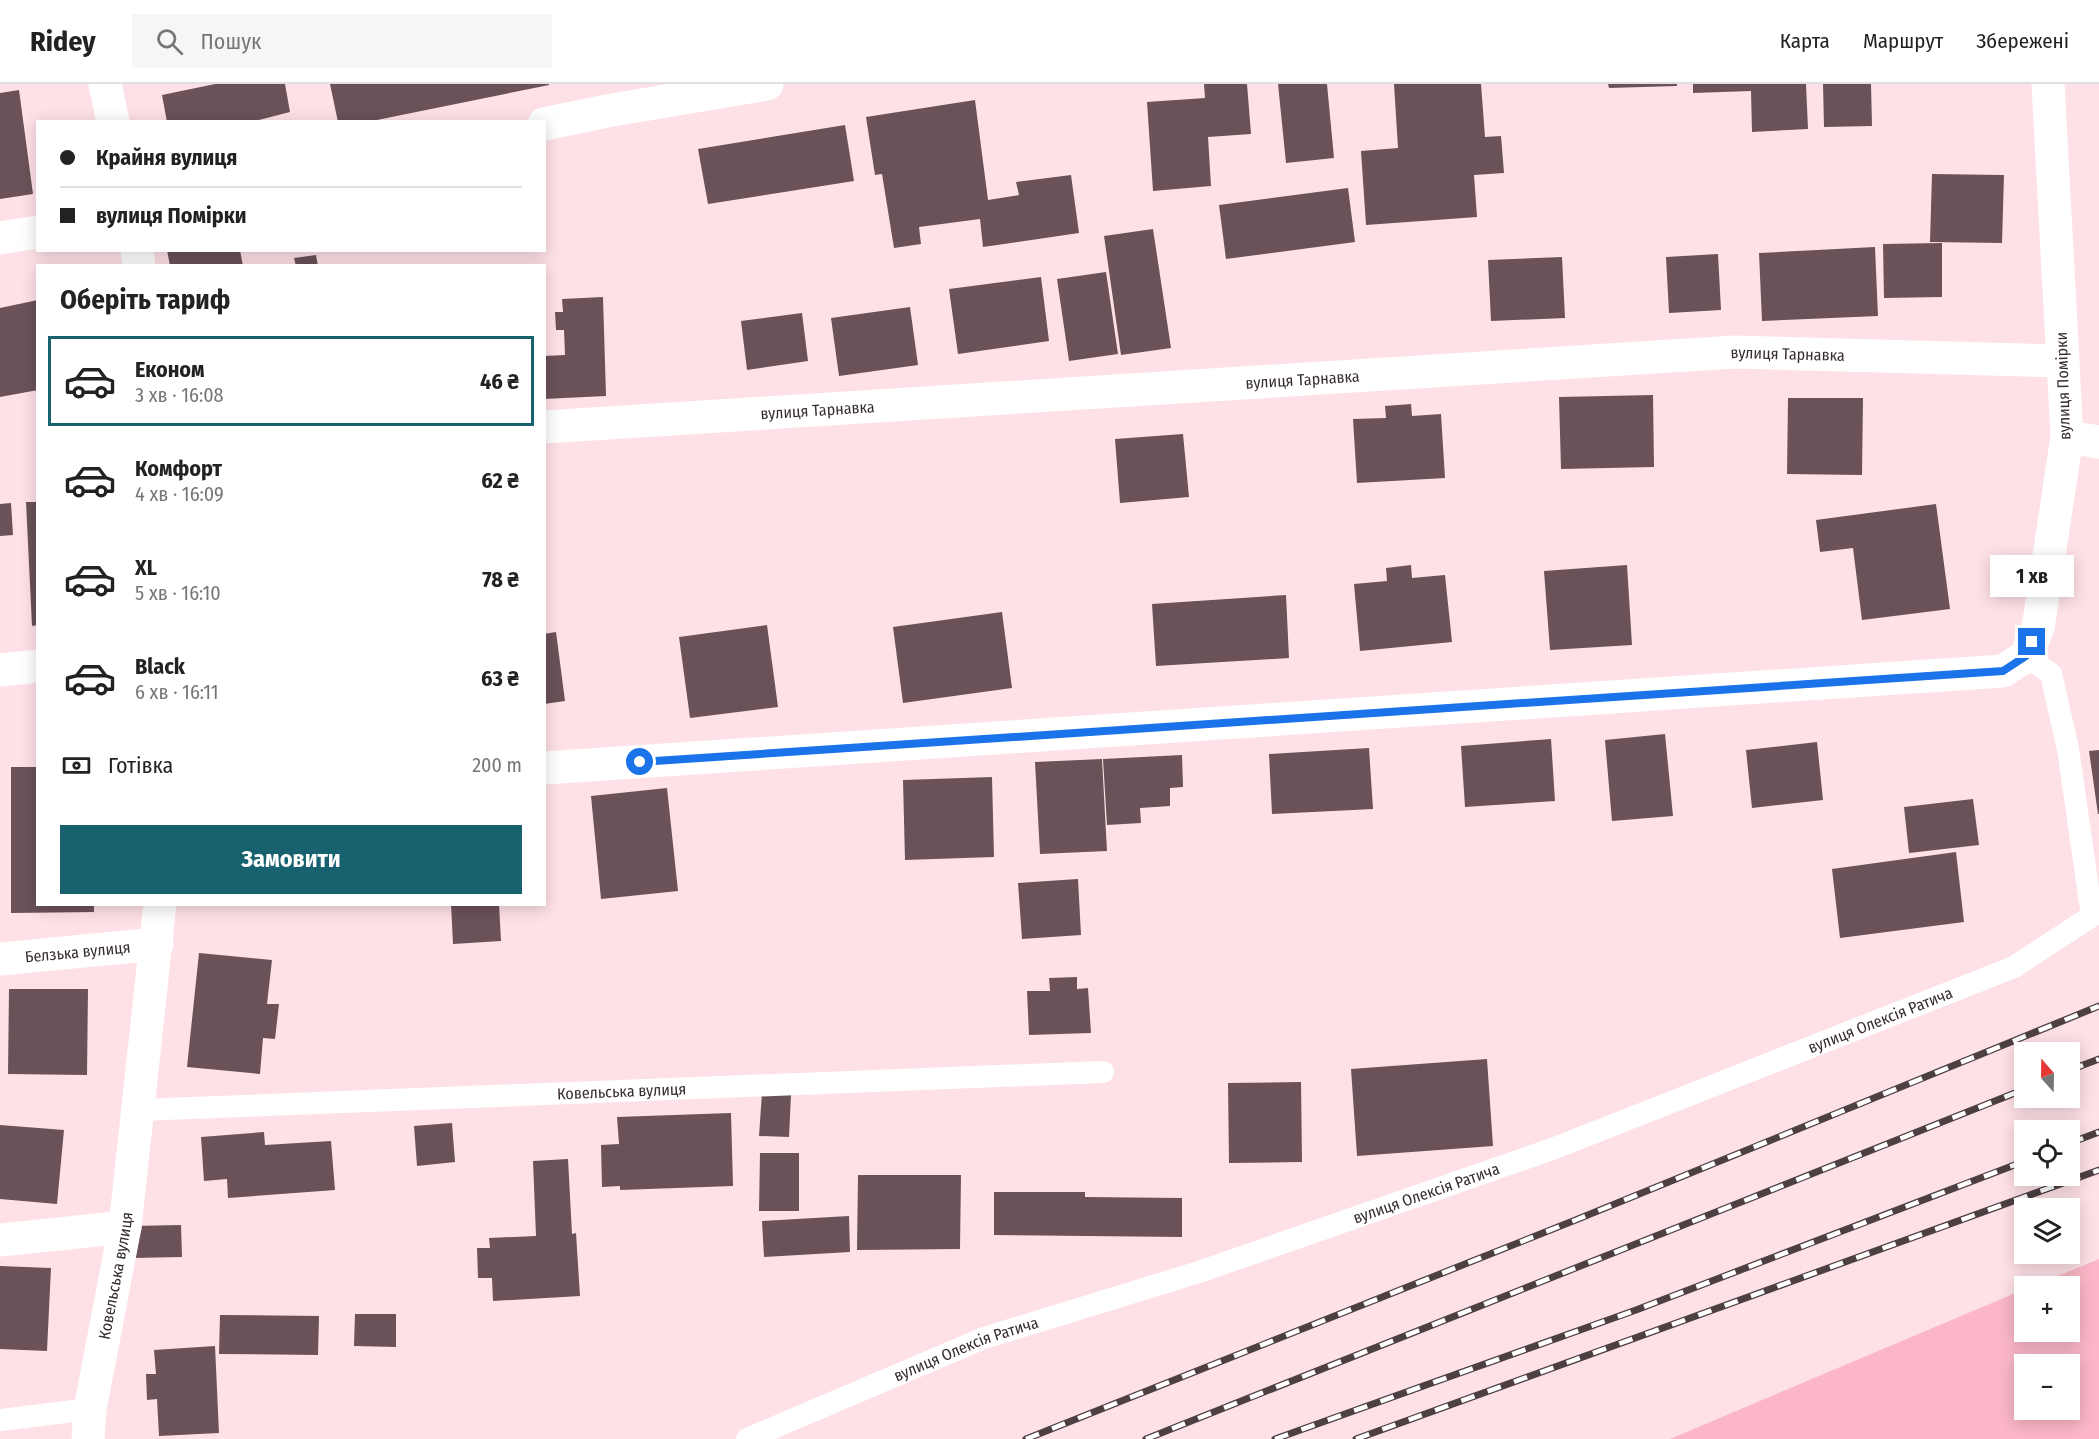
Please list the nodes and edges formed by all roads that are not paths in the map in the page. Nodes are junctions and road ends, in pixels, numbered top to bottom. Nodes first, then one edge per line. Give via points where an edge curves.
1 (105, 84) edge
2 (767, 84) edge
3 (2048, 84) edge
4 (113, 120) edge
5 (546, 124) edge
6 (36, 232) edge
7 (0, 238) edge
8 (2063, 361) junction
9 (546, 427) edge
10 (2067, 437) junction
11 (2099, 442) edge
12 (2015, 664) junction
13 (36, 666) edge
14 (0, 670) edge
15 (546, 768) edge
16 (160, 906) edge
17 (157, 944) junction
18 (0, 959) edge
19 (1103, 1072) dead end
20 (139, 1110) junction
21 (125, 1227) junction
22 (0, 1240) edge
23 (0, 1420) edge
24 (89, 1424) edge
25 (747, 1439) edge

1 - 4 street
2 - 5 street
3 - 8 street, вулиця Помірки
6 - 7 street
8 - 9 street, вулиця Тарнавка via 1735,352
8 - 10 street, вулиця Помірки
10 - 11 street
10 - 12 street, вулиця Помірки via 2038,628
12 - 15 street
12 - 25 lane, вулиця Олексія Ратича via 2051,674 2068,749 2092,916 2014,967 1556,1148 1199,1272 984,1338
13 - 14 street
16 - 17 street, Ковельська вулиця
17 - 18 street, Белзька вулиця
17 - 20 street, Ковельська вулиця
19 - 20 lane, Ковельська вулиця
20 - 21 street, Ковельська вулиця
21 - 22 street
21 - 24 street, Ковельська вулиця
23 - 24 lane

